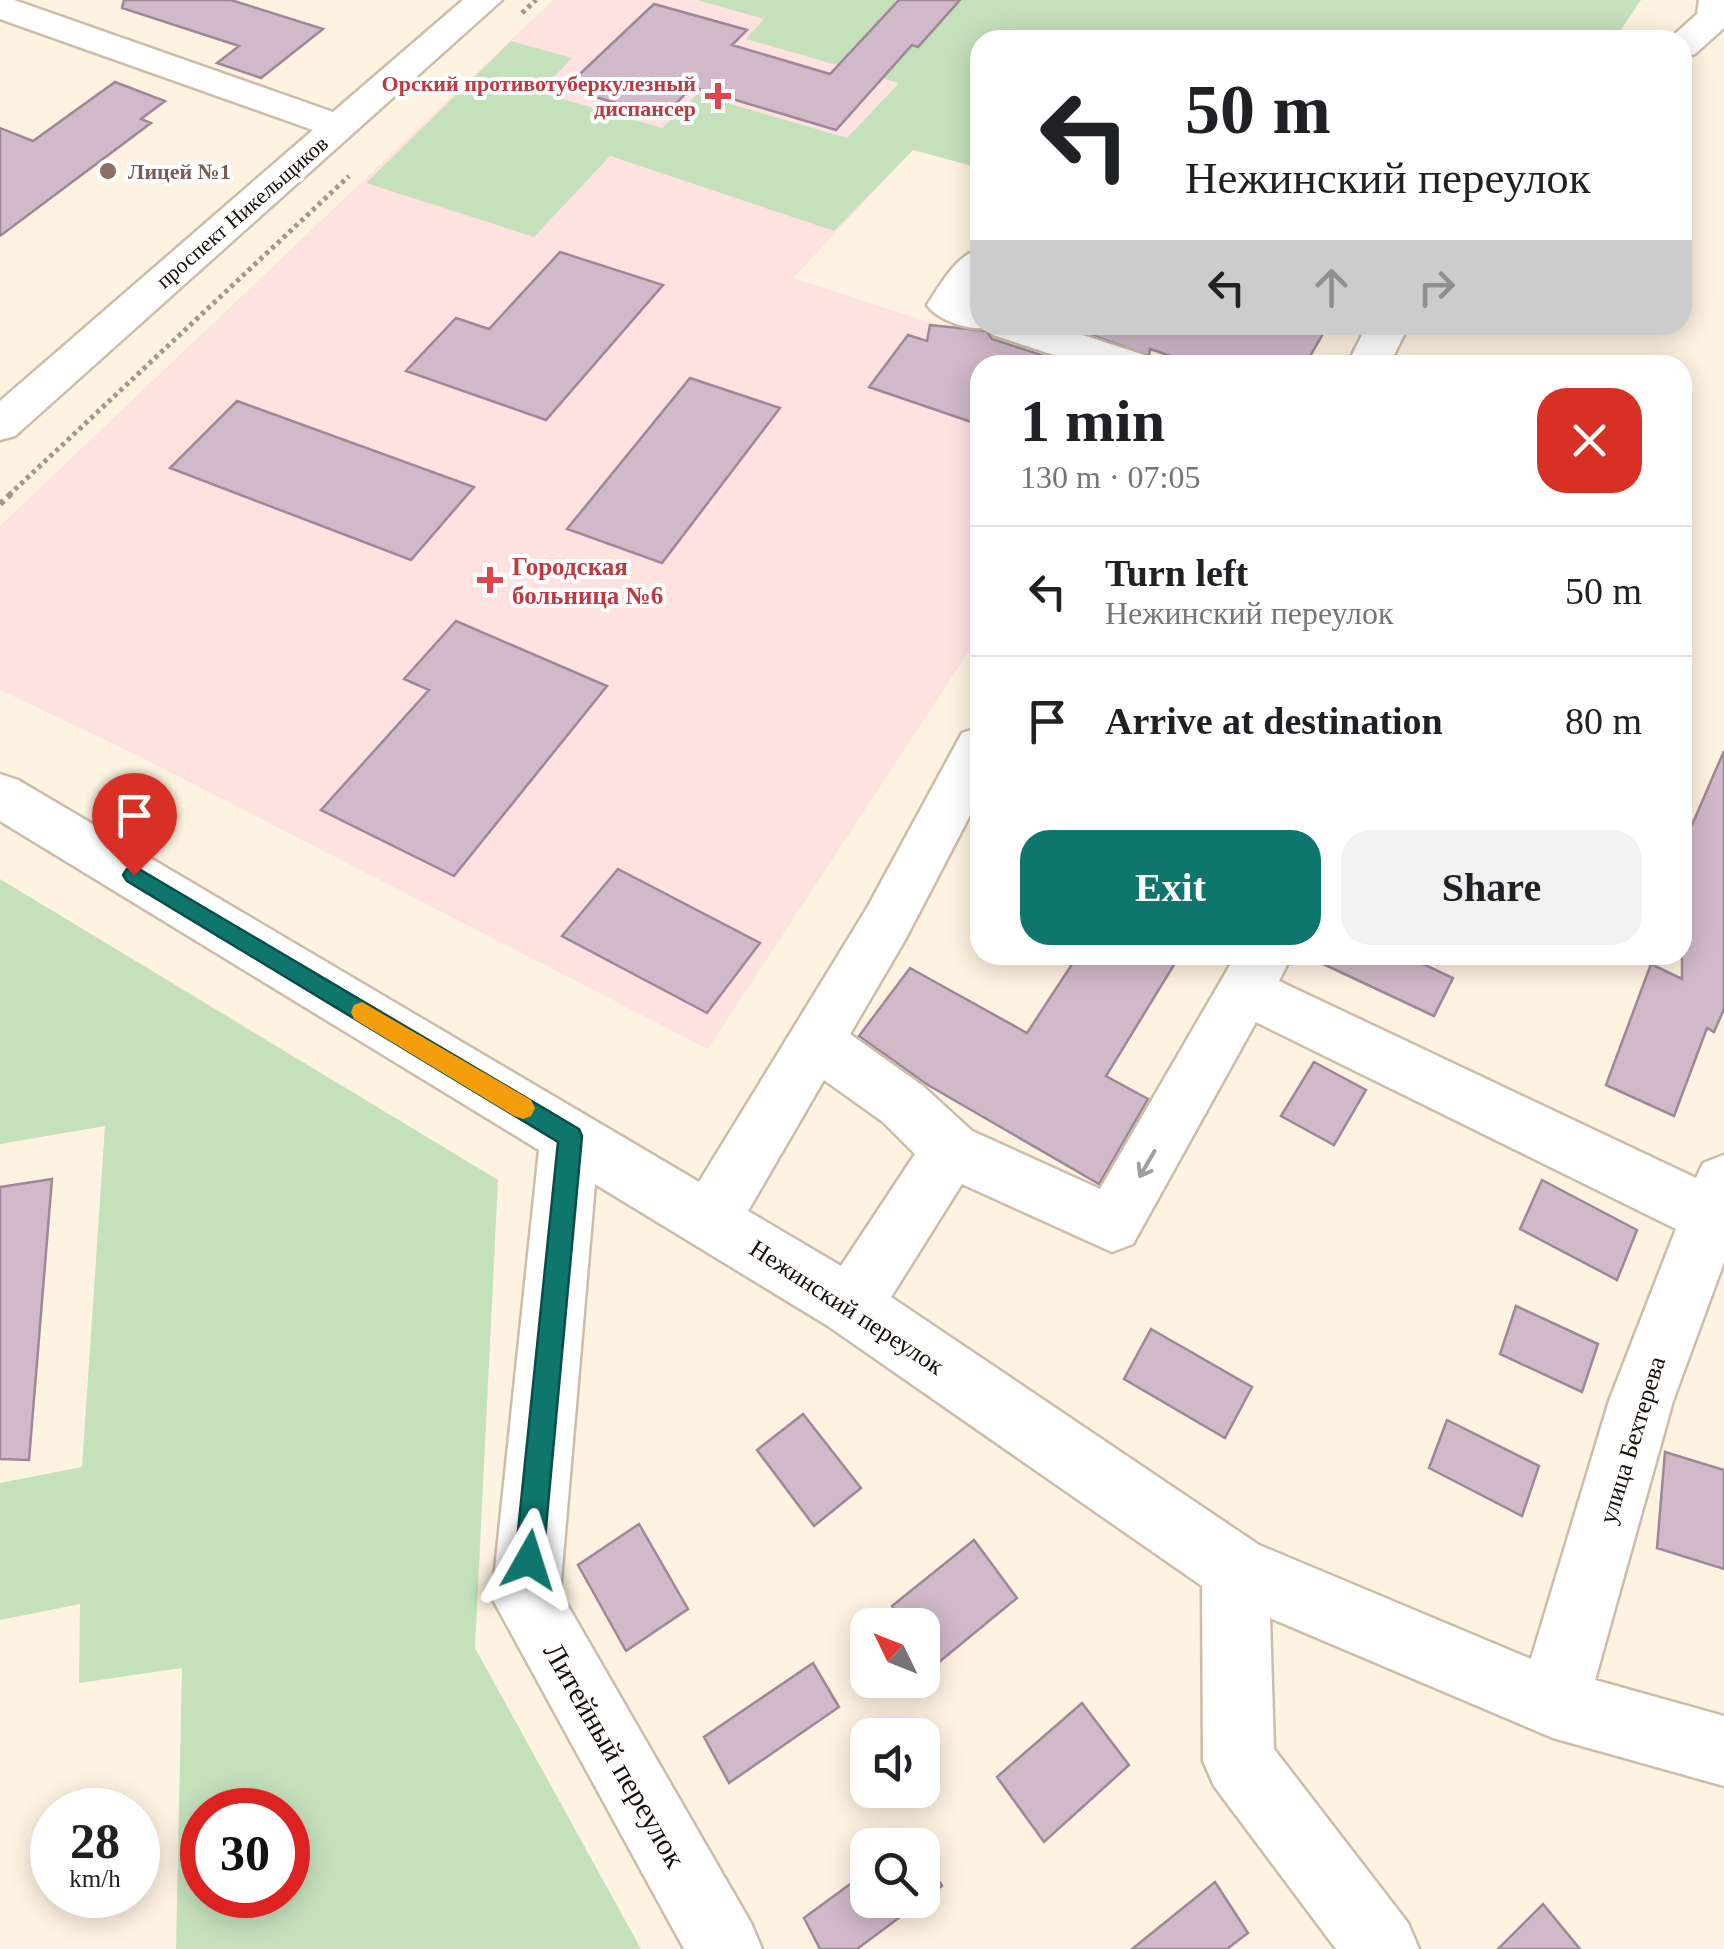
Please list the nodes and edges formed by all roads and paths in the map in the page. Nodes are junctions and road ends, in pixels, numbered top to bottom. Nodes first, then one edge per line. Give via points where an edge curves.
1 (484, 0) edge
2 (536, 0) edge
3 (0, 7) edge
4 (521, 14) dead end
5 (1718, 14) edge
6 (1692, 37) edge
7 (339, 127) junction
8 (362, 163) dead end
9 (970, 276) edge
10 (970, 313) edge
11 (1038, 335) edge
12 (1100, 355) edge
13 (0, 425) edge
14 (0, 504) edge
15 (970, 766) edge
16 (0, 795) edge
17 (1255, 972) edge
18 (816, 1042) junction
19 (570, 1136) junction
20 (951, 1150) junction
21 (1717, 1198) edge
22 (710, 1220) junction
23 (850, 1306) junction
24 (1235, 1568) junction
25 (1553, 1703) junction
26 (1724, 1751) edge
27 (726, 1949) edge
28 (1382, 1949) edge

1 - 7 street, проспект Никельщиков
2 - 4 path
3 - 7 street
5 - 6 street
7 - 13 street, проспект Никельщиков
8 - 14 path
9 - 10 street via 948,306
11 - 12 street
15 - 18 street
16 - 19 street, Нежинский переулок
17 -> 20 street via 1112,1224
17 - 21 street
18 - 20 street via 903,1104
18 - 22 street
19 - 22 street, Нежинский переулок
19 - 27 street, Литейный переулок via 526,1598
20 - 23 street
21 - 25 street, улица Бехтерева via 1641,1401
22 - 23 street, Нежинский переулок
23 - 24 street, Нежинский переулок
24 - 25 street, Нежинский переулок
24 - 28 street via 1239,1761
25 - 26 street, Нежинский переулок

